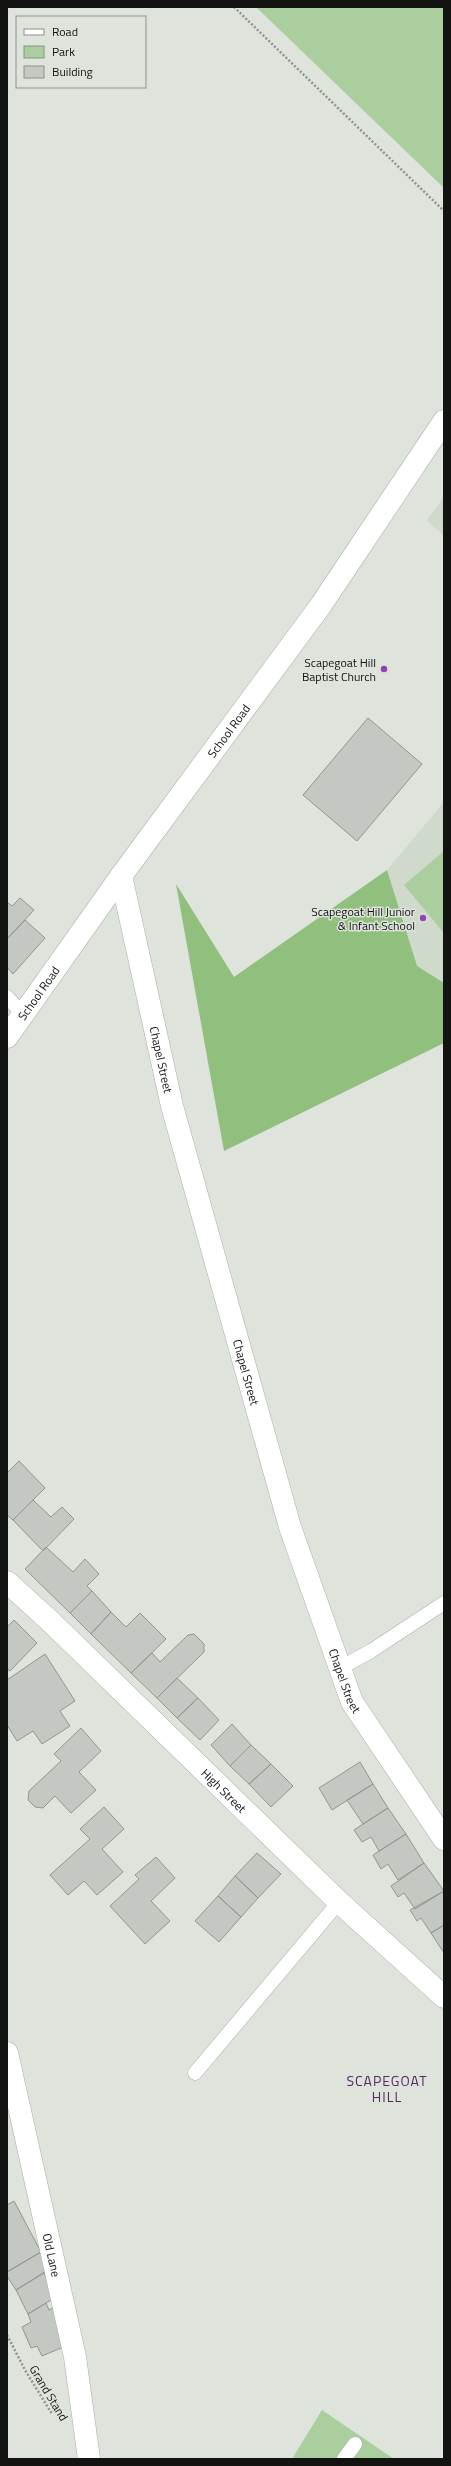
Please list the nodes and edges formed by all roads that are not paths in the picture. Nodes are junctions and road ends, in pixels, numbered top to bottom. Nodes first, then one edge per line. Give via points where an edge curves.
1 (444, 421) edge
2 (121, 876) junction
3 (7, 997) edge
4 (23, 1014) junction
5 (7, 1037) edge
6 (7, 1583) edge
7 (444, 1603) edge
8 (340, 1668) junction
9 (444, 1839) edge
10 (339, 1902) junction
11 (444, 1997) edge
12 (7, 2053) edge
13 (195, 2073) dead end
14 (355, 2444) dead end
15 (89, 2459) edge
16 (344, 2459) edge

1 - 2 street, School Road via 321,605
2 - 4 street, School Road
2 - 8 street, Chapel Street via 174,1113 290,1527
3 - 4 lane
4 - 5 street, School Road
6 - 10 street, High Street via 50,1621
7 - 8 lane via 371,1651
8 - 9 street, Chapel Street via 352,1702
10 - 11 street, High Street
10 - 13 lane
12 - 15 street, Old Lane via 75,2357
14 - 16 lane

